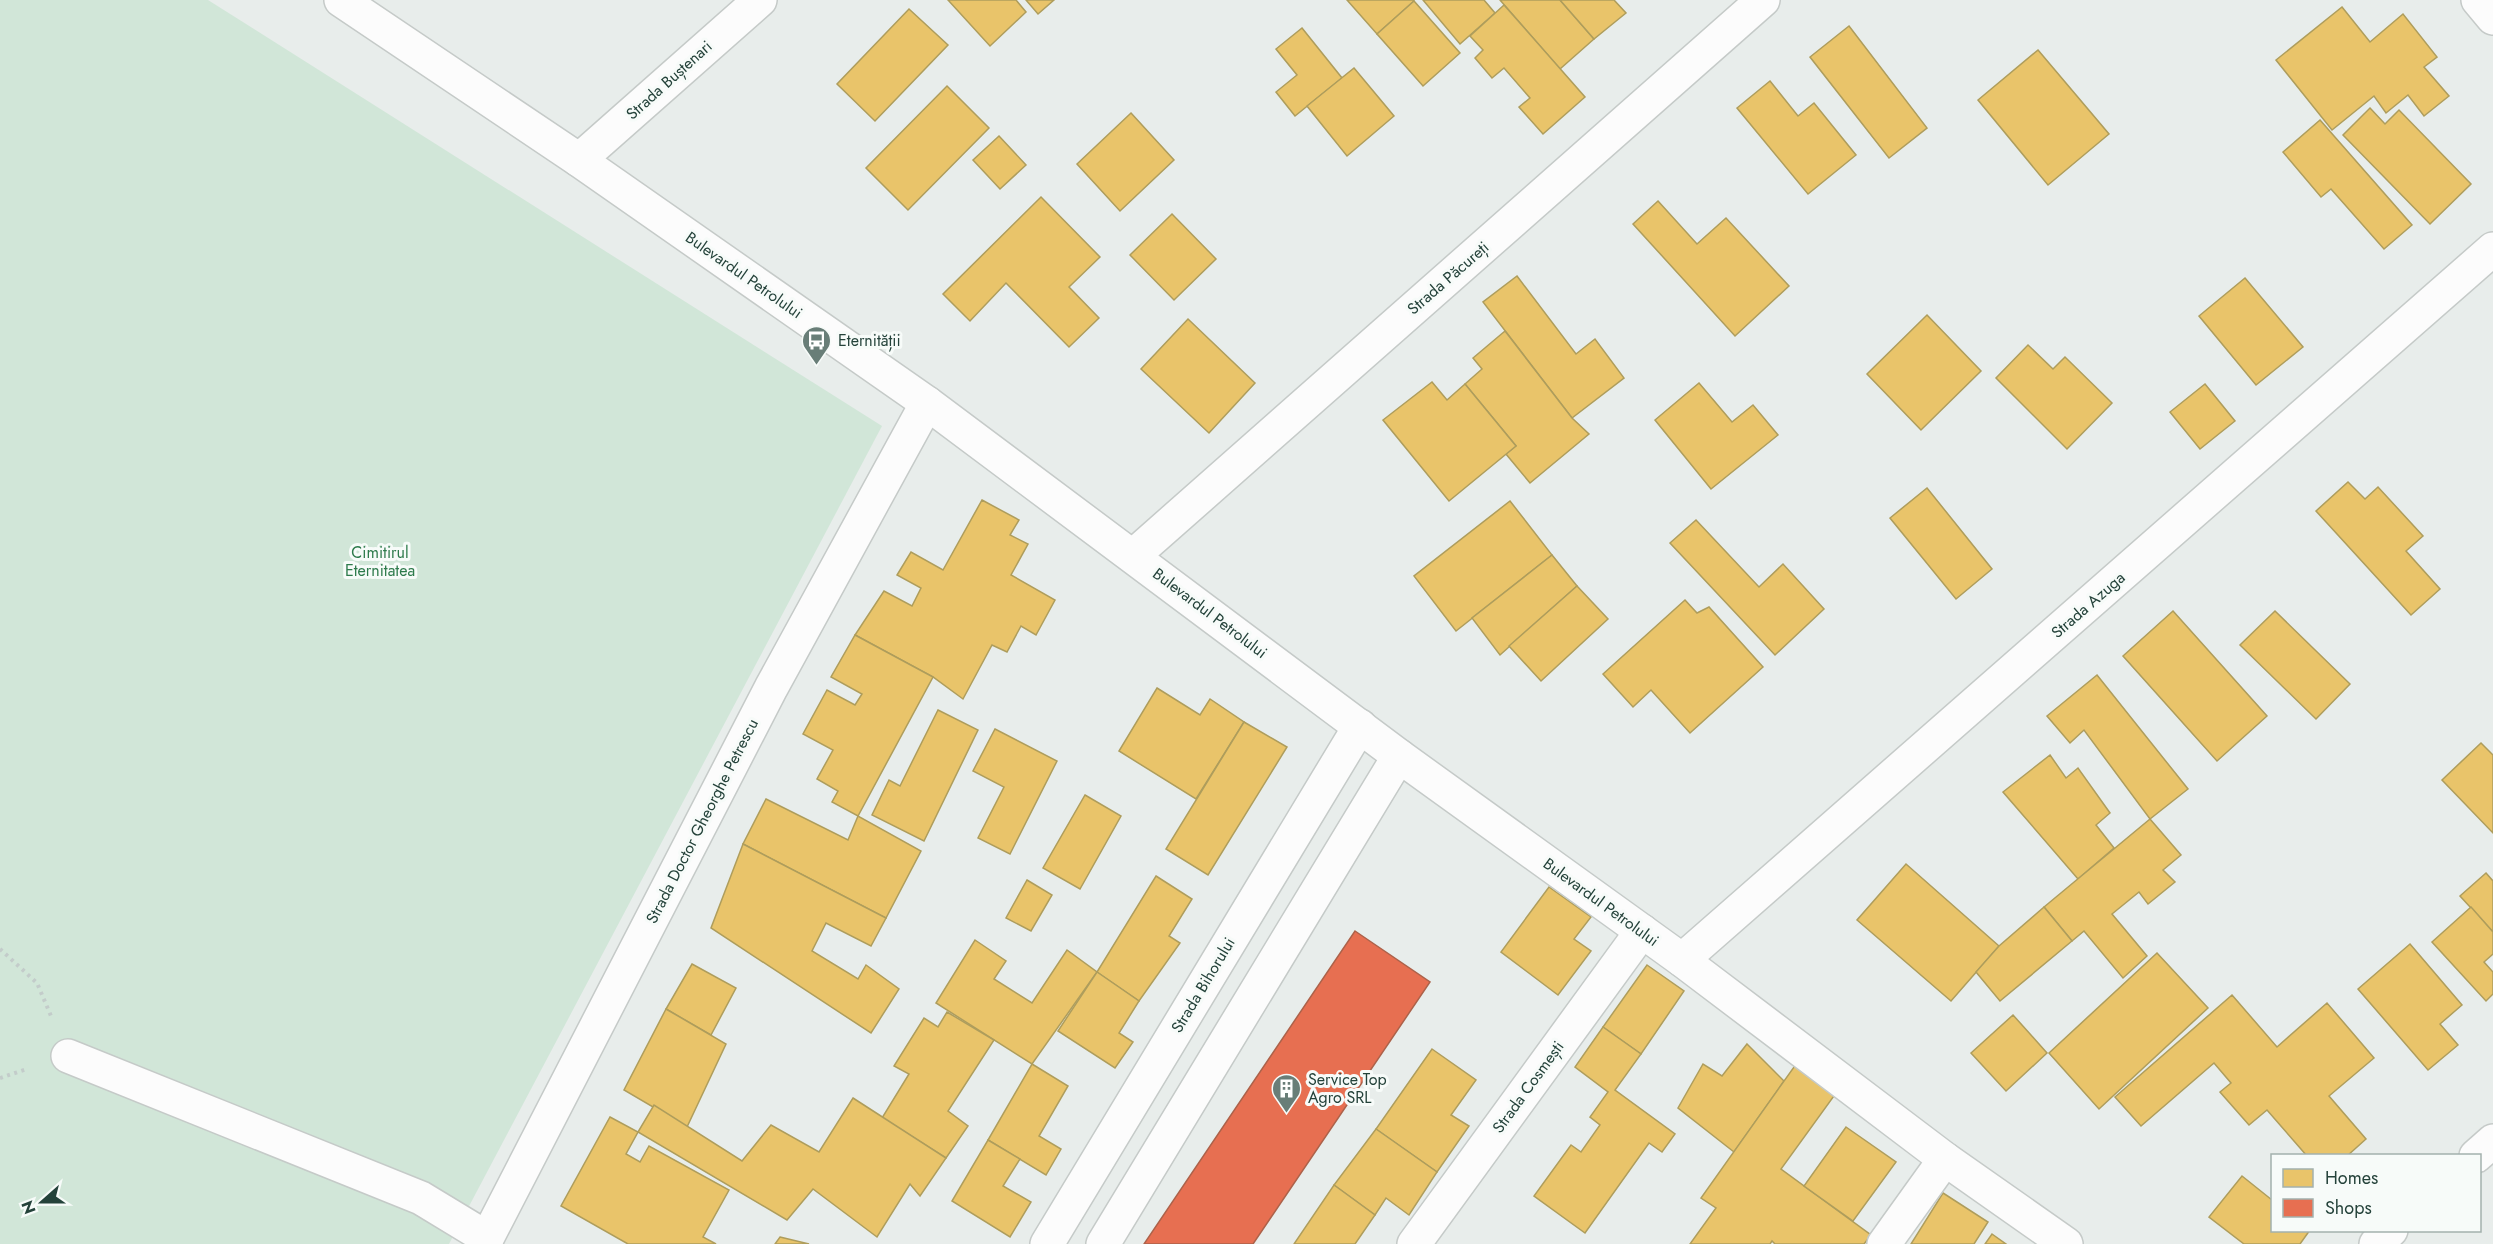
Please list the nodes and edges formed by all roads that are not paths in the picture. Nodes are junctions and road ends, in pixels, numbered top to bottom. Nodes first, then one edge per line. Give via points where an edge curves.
1 (341, 0) edge
2 (760, 0) edge
3 (1763, 0) edge
4 (2478, 0) edge
5 (2493, 18) edge
6 (579, 160) junction
7 (2493, 249) edge
8 (927, 403) junction
9 (1133, 556) junction
10 (1360, 726) junction
11 (1399, 756) junction
12 (1642, 931) junction
13 (1682, 960) junction
14 (68, 1056) dead end
15 (2493, 1141) edge
16 (2477, 1154) edge
17 (1945, 1159) junction
18 (2389, 1232) edge
19 (486, 1241) edge
20 (1047, 1244) edge
21 (1103, 1244) edge
22 (1414, 1244) edge
23 (1884, 1244) edge
24 (2066, 1244) edge
25 (2376, 1244) edge

1 - 6 street, Bulevardul Petrolului
2 - 6 street, Strada Buștenari
3 - 9 street, Strada Păcureți
4 - 5 street
6 - 8 street, Bulevardul Petrolului
7 - 13 street, Strada Azuga
8 - 9 street, Bulevardul Petrolului
8 - 19 street, Strada Doctor Gheorghe Petrescu via 771,688
9 - 10 street, Bulevardul Petrolului
10 - 11 street, Bulevardul Petrolului
10 - 20 street, Strada Bihorului
11 - 12 street, Bulevardul Petrolului
11 - 21 street
12 - 13 street, Bulevardul Petrolului
12 - 22 street, Strada Cosmești
13 - 17 street, Bulevardul Petrolului
14 - 19 street via 421,1198
15 - 16 street
17 - 23 street
17 - 24 street, Bulevardul Petrolului
18 - 25 street

